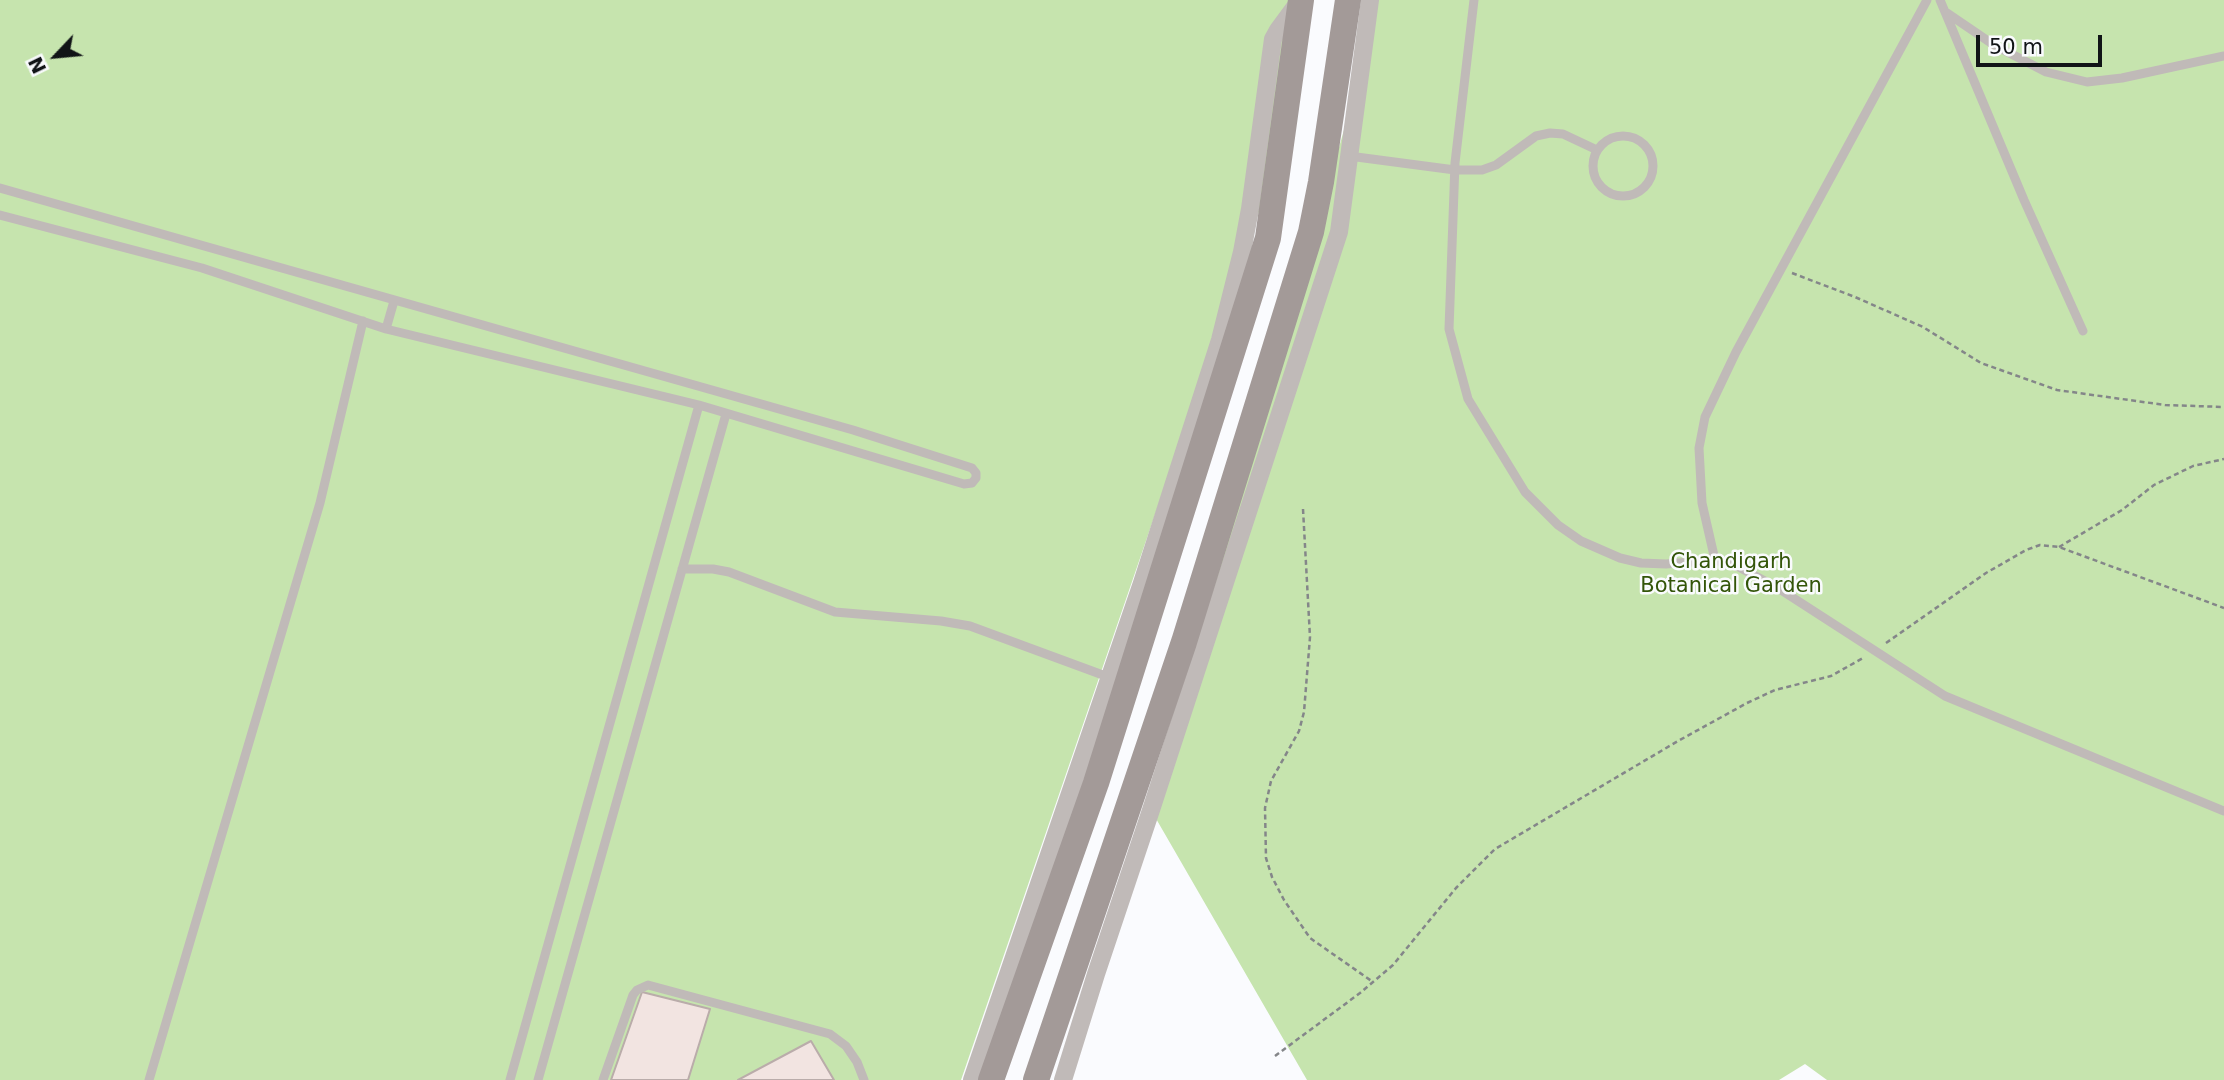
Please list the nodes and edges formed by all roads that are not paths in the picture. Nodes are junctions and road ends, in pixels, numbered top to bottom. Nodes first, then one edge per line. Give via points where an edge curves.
1 (1301, 0) edge
2 (1348, 0) edge
3 (1370, 0) edge
4 (1474, 0) edge
5 (1927, 0) edge
6 (1940, 0) edge
7 (1945, 12) junction
8 (2224, 56) edge
9 (1597, 150) junction
10 (1349, 156) junction
11 (1455, 170) junction
12 (0, 188) edge
13 (0, 215) edge
14 (394, 300) junction
15 (363, 321) junction
16 (386, 329) junction
17 (2083, 331) dead end
18 (699, 405) junction
19 (726, 414) junction
20 (1715, 560) junction
21 (682, 569) junction
22 (1118, 681) junction
23 (2224, 811) edge
24 (149, 1080) edge
25 (510, 1080) edge
26 (538, 1080) edge
27 (603, 1080) edge
28 (864, 1080) edge
29 (972, 1080) edge
30 (991, 1080) edge
31 (1036, 1080) edge
32 (1063, 1080) edge

1 - 22 main road via 1268,238
2 - 31 main road via 1311,232 1184,642
3 - 10 street
4 - 11 lane
5 - 20 lane via 1705,417 1699,448 1702,503
6 - 7 lane
7 - 8 lane via 2046,72 2087,82
7 - 17 lane
9 - 9 lane via 1614,137 1643,143 1653,161 1649,181 1635,194 1608,192 1600,186 1593,168
9 - 11 lane via 1550,133 1536,136 1496,165
10 - 11 lane
10 - 32 street via 1339,232
11 - 20 lane via 1449,329 1468,399 1525,492 1566,531 1620,558 1665,564
12 - 14 lane
13 - 15 lane via 202,268
14 - 16 lane
14 - 19 lane via 853,430 972,468 976,474 972,483 964,484
15 - 16 lane
15 - 24 lane via 320,503
16 - 18 lane
18 - 19 lane
18 - 25 lane
19 - 21 lane
20 - 23 lane via 1740,567 1781,590 1944,696
21 - 22 lane via 729,572 835,612 970,626
21 - 26 lane
22 - 29 street
22 - 30 main road via 1096,783
27 - 28 lane via 632,995 648,985 830,1034 846,1046

